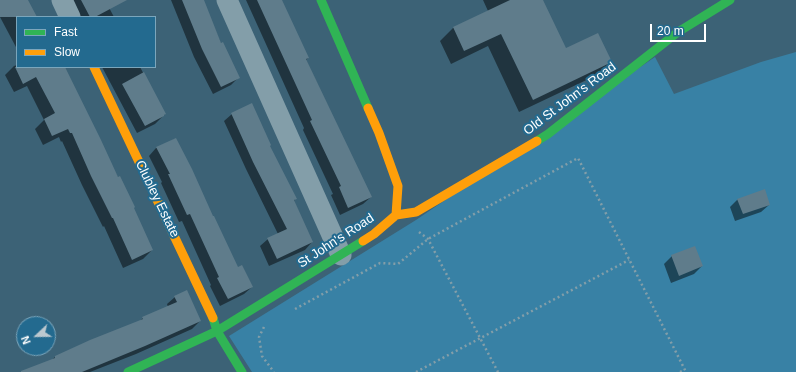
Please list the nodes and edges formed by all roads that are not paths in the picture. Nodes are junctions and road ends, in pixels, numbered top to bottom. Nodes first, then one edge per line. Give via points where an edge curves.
1 (62, 0) edge
2 (227, 0) edge
3 (321, 0) edge
4 (730, 0) edge
5 (70, 16) edge
6 (94, 68) edge
7 (396, 215) junction
8 (341, 255) junction
9 (217, 331) junction
10 (128, 372) edge
11 (242, 372) edge

1 - 5 street
2 - 8 street
3 - 7 street via 379,133 396,179
4 - 7 street, Old St John's Road via 678,32 548,134 416,212
6 - 9 street, Clubley Estate via 212,314
7 - 8 street, St John's Road via 374,234
8 - 9 street, St John's Road
9 - 10 street, St John's Road
9 - 11 street, Clubley Estate

